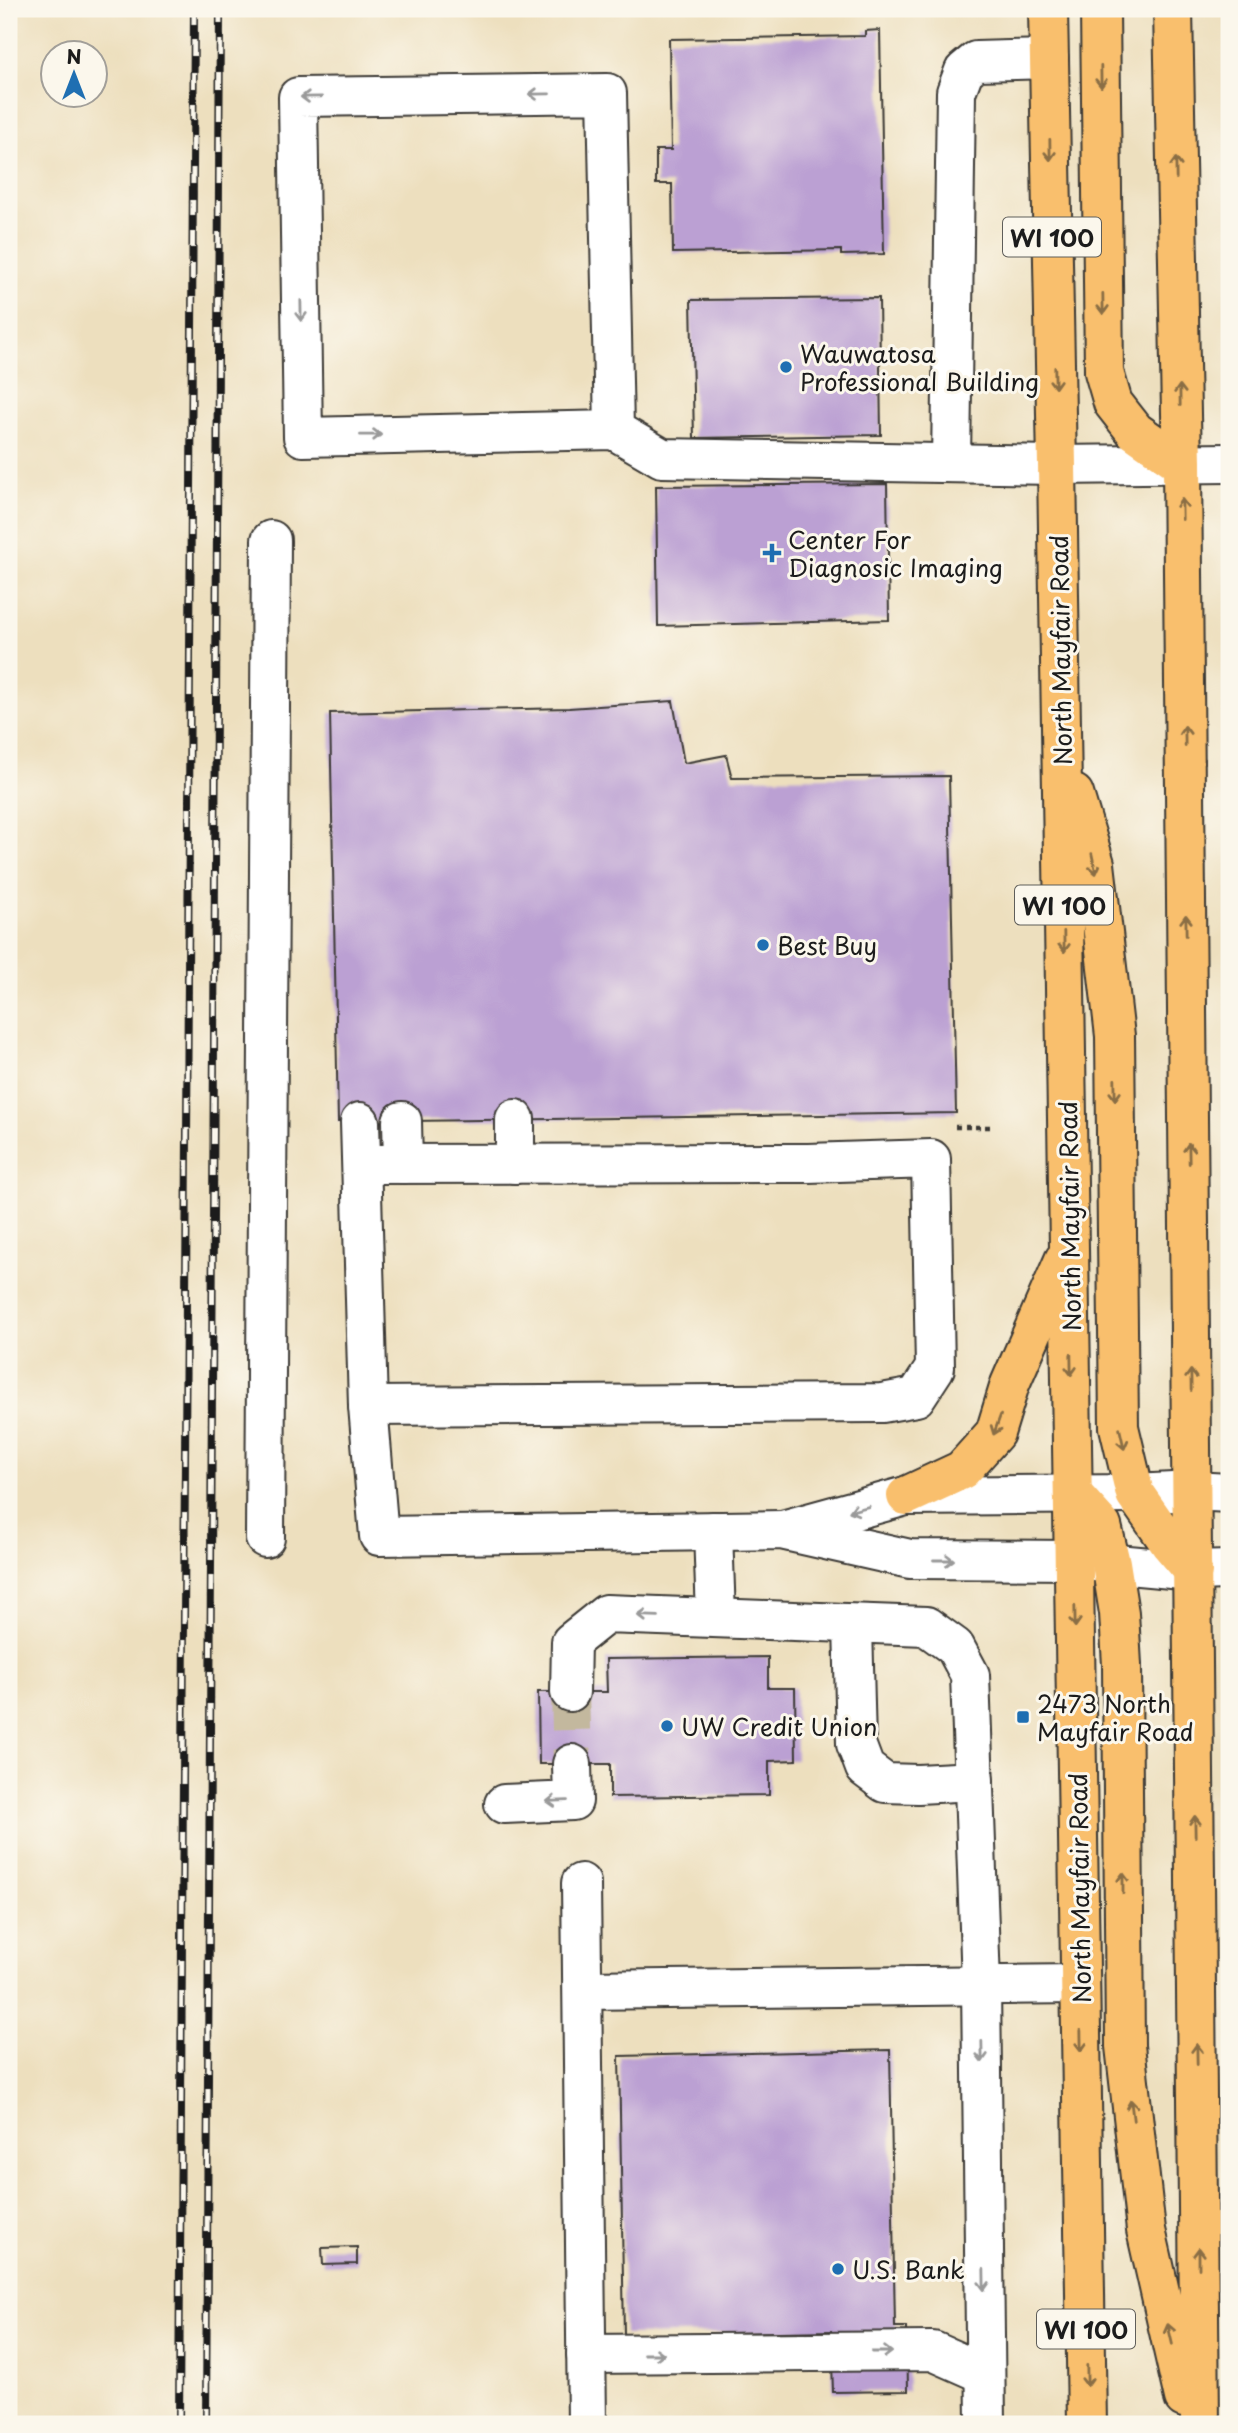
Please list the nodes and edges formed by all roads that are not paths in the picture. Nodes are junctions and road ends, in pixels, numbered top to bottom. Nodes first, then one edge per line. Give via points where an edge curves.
1 (1048, 9) edge
2 (1100, 9) edge
3 (1173, 9) edge
4 (1049, 59) junction
5 (614, 430) junction
6 (951, 463) junction
7 (1229, 463) edge
8 (1182, 464) junction
9 (1057, 465) junction
10 (271, 540) dead end
11 (1061, 751) junction
12 (515, 1119) dead end
13 (402, 1121) dead end
14 (360, 1122) dead end
15 (362, 1164) junction
16 (403, 1164) junction
17 (515, 1164) junction
18 (1069, 1248) junction
19 (368, 1406) junction
20 (1192, 1491) junction
21 (1229, 1493) edge
22 (1073, 1494) junction
23 (1135, 1494) junction
24 (906, 1496) junction
25 (781, 1530) junction
26 (713, 1531) junction
27 (265, 1538) dead end
28 (1074, 1560) junction
29 (1111, 1563) junction
30 (1211, 1571) edge
31 (716, 1618) junction
32 (853, 1625) junction
33 (570, 1692) tunnel mouth
34 (572, 1763) tunnel mouth
35 (974, 1781) junction
36 (504, 1804) dead end
37 (581, 1883) dead end
38 (981, 1984) junction
39 (1080, 1984) junction
40 (583, 1990) junction
41 (586, 2354) junction
42 (985, 2374) junction
43 (587, 2424) edge
44 (986, 2424) edge
45 (1087, 2424) edge
46 (1190, 2424) edge
47 (1200, 2424) edge

1 - 4 main road, North Mayfair Road / WI 100
2 -> 8 main road via 1104,372 1113,403 1135,431
8 -> 3 main road
4 - 6 lane via 976,61 964,71 956,92
4 -> 9 main road, North Mayfair Road / WI 100
5 -> 5 lane via 607,93 298,97 303,437
5 - 6 lane via 662,458
6 - 9 lane
7 - 8 lane
8 - 9 lane
20 -> 8 main road
9 - 11 main road, North Mayfair Road / WI 100
10 - 27 lane
11 -> 18 main road, North Mayfair Road / WI 100
11 -> 23 main road via 1095,864 1115,1036 1119,1427
12 - 17 lane
13 - 16 lane
14 - 15 lane
15 - 16 lane
15 - 19 lane
16 - 17 lane
17 - 19 lane via 931,1159 935,1368 916,1397 881,1403
18 -> 22 main road, North Mayfair Road / WI 100
18 -> 24 main road via 1010,1384 995,1433 962,1470
19 - 26 lane via 379,1536
20 - 21 lane
20 - 23 lane
20 - 30 main road
22 - 23 lane
22 - 24 lane
22 - 28 main road, North Mayfair Road / WI 100
22 - 29 main road via 1102,1526
23 - 30 main road via 1170,1544
24 -> 25 lane
25 - 26 lane
25 -> 28 lane via 910,1559
26 - 31 lane
28 - 29 lane
28 -> 39 main road, North Mayfair Road / WI 100
29 - 30 lane
46 -> 29 main road via 1146,2230 1125,2046 1122,1665
47 -> 30 main road
31 - 32 lane
31 -> 33 lane via 606,1614 571,1642
32 - 35 lane via 926,1626 955,1647 970,1675
32 - 35 lane via 856,1744 865,1768 885,1783
34 -> 36 lane via 573,1801
35 - 38 lane
37 - 40 lane
38 - 39 lane
38 - 40 lane
38 -> 42 lane
39 -> 45 main road, North Mayfair Road / WI 100
40 - 41 lane
41 -> 42 lane via 933,2351
41 - 43 lane
42 - 44 lane

